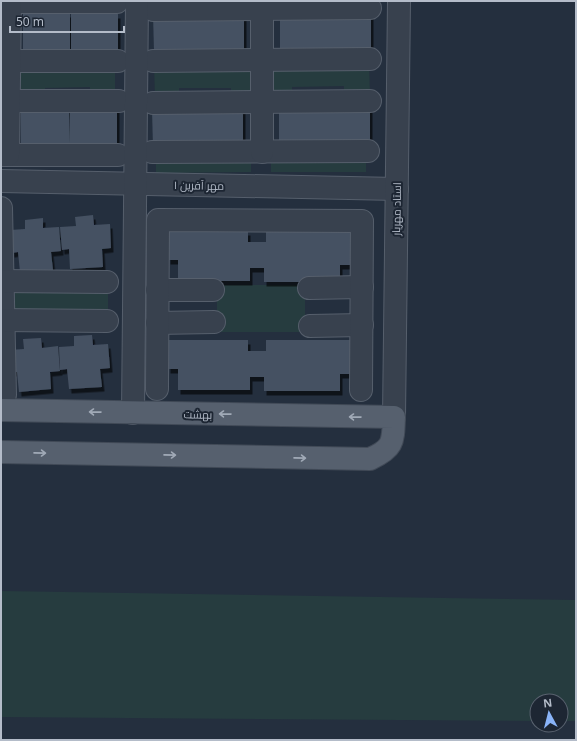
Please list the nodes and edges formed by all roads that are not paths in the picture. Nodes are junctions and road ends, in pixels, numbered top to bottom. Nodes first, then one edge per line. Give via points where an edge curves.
1 (399, 1) edge
2 (7, 2) edge
3 (136, 5) edge
4 (262, 5) edge
5 (370, 8) dead end
6 (370, 59) dead end
7 (262, 60) junction
8 (5, 61) edge
9 (118, 61) dead end
10 (153, 61) dead end
11 (5, 101) edge
12 (119, 101) dead end
13 (370, 101) dead end
14 (262, 102) junction
15 (153, 103) dead end
16 (368, 151) dead end
17 (152, 152) dead end
18 (262, 152) junction
19 (4, 155) edge
20 (118, 155) dead end
21 (1, 181) edge
22 (135, 184) junction
23 (247, 186) junction
24 (397, 189) junction
25 (1, 208) edge
26 (248, 221) junction
27 (2, 281) edge
28 (107, 282) dead end
29 (362, 287) junction
30 (309, 288) dead end
31 (157, 290) junction
32 (213, 290) dead end
33 (2, 320) edge
34 (107, 321) dead end
35 (214, 322) dead end
36 (157, 323) junction
37 (362, 325) junction
38 (310, 326) dead end
39 (157, 389) dead end
40 (361, 390) dead end
41 (3, 403) edge
42 (133, 412) junction
43 (394, 417) junction
44 (1, 452) edge

1 - 24 street, استاد مهریار
2 - 3 street
2 - 8 street
3 - 4 street
3 - 22 street
4 - 5 street
4 - 7 street
6 - 7 street
7 - 10 street
7 - 14 street
8 - 9 street
8 - 11 street
11 - 12 street
11 - 19 street
13 - 14 street
14 - 15 street
14 - 18 street
16 - 18 street
17 - 18 street
19 - 20 street
21 - 22 street, مهر آفرین ۱
22 - 23 street, مهر آفرین ۱
22 - 42 street
23 - 24 street, مهر آفرین ۱
23 - 26 street
24 - 43 street, استاد مهریار
25 - 27 street
26 - 29 street via 362,221
26 - 31 street via 158,220
27 - 28 street
27 - 33 street
29 - 30 street
29 - 37 street
31 - 32 street
31 - 36 street
33 - 34 street
33 - 41 street
35 - 36 street
36 - 39 street
37 - 38 street
37 - 40 street
42 -> 41 main road, بهشت
43 -> 42 main road, بهشت
44 -> 43 main road via 370,459 386,451 393,437

